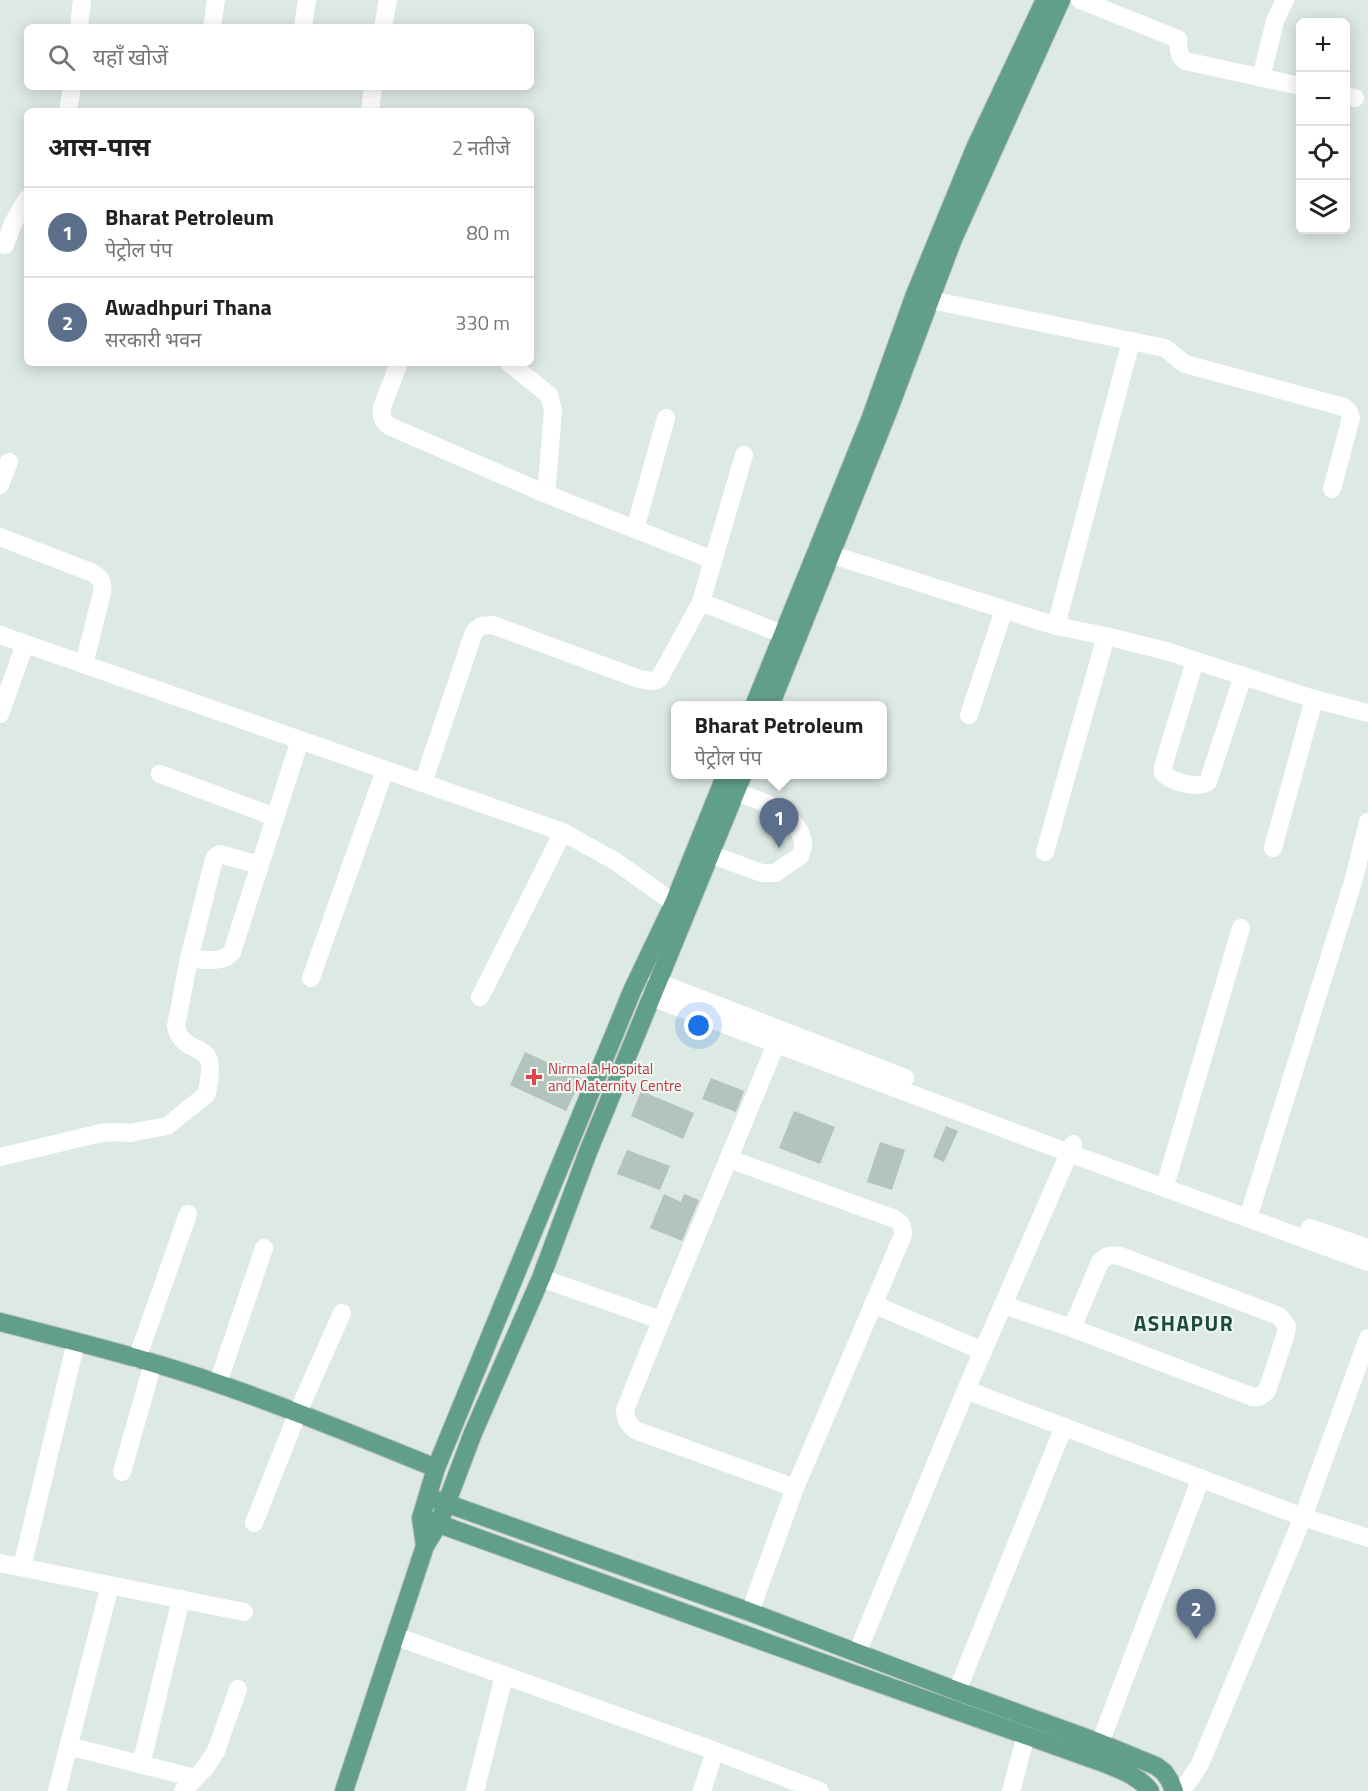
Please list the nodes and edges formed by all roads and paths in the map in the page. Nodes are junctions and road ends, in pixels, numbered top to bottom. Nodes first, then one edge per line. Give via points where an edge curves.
1 (82, 0) edge
2 (216, 0) edge
3 (307, 0) edge
4 (388, 0) edge
5 (1045, 0) edge
6 (1061, 0) edge
7 (1080, 0) edge
8 (1285, 0) edge
9 (79, 24) edge
10 (212, 24) edge
11 (303, 24) edge
12 (384, 24) edge
13 (1261, 78) junction
14 (1296, 85) edge
15 (72, 90) edge
16 (373, 90) edge
17 (68, 108) edge
18 (370, 108) edge
19 (24, 204) edge
20 (0, 243) edge
21 (922, 298) junction
22 (1131, 341) junction
23 (398, 366) edge
24 (513, 366) edge
25 (666, 418) dead end
26 (744, 455) dead end
27 (9, 462) dead end
28 (0, 485) edge
29 (1332, 489) dead end
30 (546, 494) junction
31 (635, 529) junction
32 (0, 537) edge
33 (824, 552) junction
34 (713, 560) junction
35 (701, 602) junction
36 (1004, 610) junction
37 (1056, 626) junction
38 (782, 634) junction
39 (0, 635) edge
40 (1106, 636) junction
41 (25, 644) junction
42 (1195, 661) junction
43 (84, 664) junction
44 (1243, 676) junction
45 (1314, 699) junction
46 (756, 701) edge
47 (771, 701) edge
48 (1368, 713) edge
49 (0, 714) edge
50 (969, 715) dead end
51 (300, 740) junction
52 (385, 770) junction
53 (160, 774) dead end
54 (423, 783) junction
55 (728, 784) edge
56 (275, 817) junction
57 (1368, 822) edge
58 (564, 832) junction
59 (1273, 848) dead end
60 (704, 852) junction
61 (1045, 852) dead end
62 (260, 865) junction
63 (1360, 884) edge
64 (674, 903) junction
65 (1241, 928) dead end
66 (189, 959) junction
67 (311, 978) dead end
68 (654, 990) junction
69 (480, 997) dead end
70 (779, 1037) junction
71 (1072, 1148) junction
72 (0, 1157) edge
73 (729, 1159) junction
74 (1168, 1176) junction
75 (1250, 1213) junction
76 (188, 1214) dead end
77 (264, 1248) dead end
78 (1368, 1248) edge
79 (1368, 1262) edge
80 (541, 1278) junction
81 (873, 1304) junction
82 (1003, 1305) junction
83 (342, 1313) dead end
84 (661, 1320) junction
85 (0, 1322) edge
86 (1072, 1328) junction
87 (1368, 1338) edge
88 (76, 1342) junction
89 (983, 1351) junction
90 (145, 1361) junction
91 (218, 1383) junction
92 (966, 1390) junction
93 (298, 1412) junction
94 (454, 1424) junction
95 (1064, 1426) junction
96 (473, 1432) junction
97 (436, 1468) junction
98 (122, 1472) dead end
99 (1201, 1478) junction
100 (795, 1488) junction
101 (426, 1497) junction
102 (446, 1504) junction
103 (1303, 1517) junction
104 (422, 1518) junction
105 (254, 1523) dead end
106 (440, 1523) junction
107 (1367, 1535) edge
108 (425, 1546) junction
109 (0, 1563) edge
110 (22, 1567) junction
111 (110, 1585) junction
112 (181, 1599) junction
113 (244, 1612) dead end
114 (750, 1612) junction
115 (394, 1636) junction
116 (857, 1653) junction
117 (504, 1676) junction
118 (238, 1689) dead end
119 (957, 1691) junction
120 (1026, 1735) junction
121 (1100, 1743) junction
122 (68, 1746) junction
123 (715, 1751) junction
124 (141, 1765) junction
125 (189, 1785) edge
126 (57, 1791) edge
127 (344, 1791) edge
128 (475, 1791) edge
129 (702, 1791) edge
130 (820, 1791) edge
131 (1011, 1791) edge
132 (1150, 1791) edge
133 (1174, 1791) edge
134 (1179, 1791) edge

1 - 9 street
2 - 10 street
3 - 11 street
4 - 12 street
5 - 21 main road via 976,146
6 - 21 main road via 953,239
7 - 13 street via 1178,39 1179,53 1185,61
8 - 13 street via 1275,21
13 - 14 street
15 - 17 street
16 - 18 street
19 - 20 street via 5,245
21 - 22 street
21 - 33 main road via 870,420
22 - 29 street via 1165,348 1185,364 1344,407 1350,418
22 - 37 street
23 - 30 street via 382,406 383,421
24 - 30 street via 549,395 552,402
25 - 31 street
26 - 34 street
27 - 28 street
30 - 31 street
31 - 34 street
32 - 43 street via 93,573 101,580 102,594
33 - 36 street
33 - 38 main road
33 - 47 main road
34 - 35 street
35 - 38 street
35 - 54 street via 659,678 652,681 493,625 481,626 474,632
36 - 37 street
36 - 50 street
37 - 40 street
38 - 46 main road
39 - 41 street
40 - 42 street
40 - 61 street
41 - 43 street
41 - 49 street
42 - 44 street
42 - 44 street via 1163,766 1167,777 1197,786 1208,782
43 - 51 street
44 - 45 street
45 - 48 street
45 - 59 street
51 - 52 street
51 - 56 street
52 - 54 street
52 - 67 street
53 - 56 street
54 - 58 street
55 - 60 main road
55 - 60 street via 780,810 798,828 804,843 800,856 775,873 762,873
56 - 62 street
57 - 63 street
58 - 64 street via 615,861
58 - 69 street
60 - 64 main road
60 - 68 main road
62 - 66 street via 229,956
62 - 66 street via 228,855 215,857
63 - 75 street
64 - 94 main road via 632,991
65 - 74 street
66 - 72 street via 176,1026 182,1041 210,1062 207,1094 167,1126 130,1133 101,1133
68 - 70 street
68 - 80 main road
70 - 71 street
70 - 73 street
71 - 74 street
71 - 75 street
71 - 82 street
73 - 81 street via 900,1222 903,1234
73 - 84 street
74 - 75 street
75 - 78 street
75 - 79 street
76 - 90 street
77 - 91 street
80 - 84 street
80 - 96 main road
81 - 89 street
81 - 100 street
82 - 86 street
82 - 89 street
83 - 93 street
84 - 100 street via 626,1410 628,1424 635,1430
85 - 88 main road
86 - 86 street via 1259,1397 1267,1391 1287,1326 1279,1316 1112,1255 1100,1263
87 - 103 street
88 - 90 main road
88 - 110 street
89 - 92 street
90 - 91 main road
90 - 98 street
91 - 93 main road
92 - 95 street
92 - 116 street
93 - 97 main road
93 - 105 street
94 - 96 main road
94 - 97 main road
95 - 99 street
95 - 119 street
96 - 102 main road
97 - 101 main road
99 - 103 street
99 - 121 street
100 - 114 street
101 - 102 main road
101 - 104 main road
102 - 106 main road
102 - 114 main road
103 - 107 street
103 - 134 street via 1200,1764
104 - 106 main road
104 - 108 main road
106 - 108 main road
106 - 120 main road
108 - 115 main road
109 - 110 street
110 - 111 street
111 - 112 street
111 - 122 street
112 - 113 street
112 - 124 street
114 - 116 main road
115 - 117 street
115 - 127 main road
116 - 119 main road
117 - 123 street
117 - 128 street
118 - 125 street via 216,1751
119 - 121 main road
120 - 131 street
120 - 132 main road via 1126,1772
121 - 133 main road via 1156,1766
122 - 124 street
122 - 126 street
123 - 129 street
123 - 130 street
124 - 125 street

